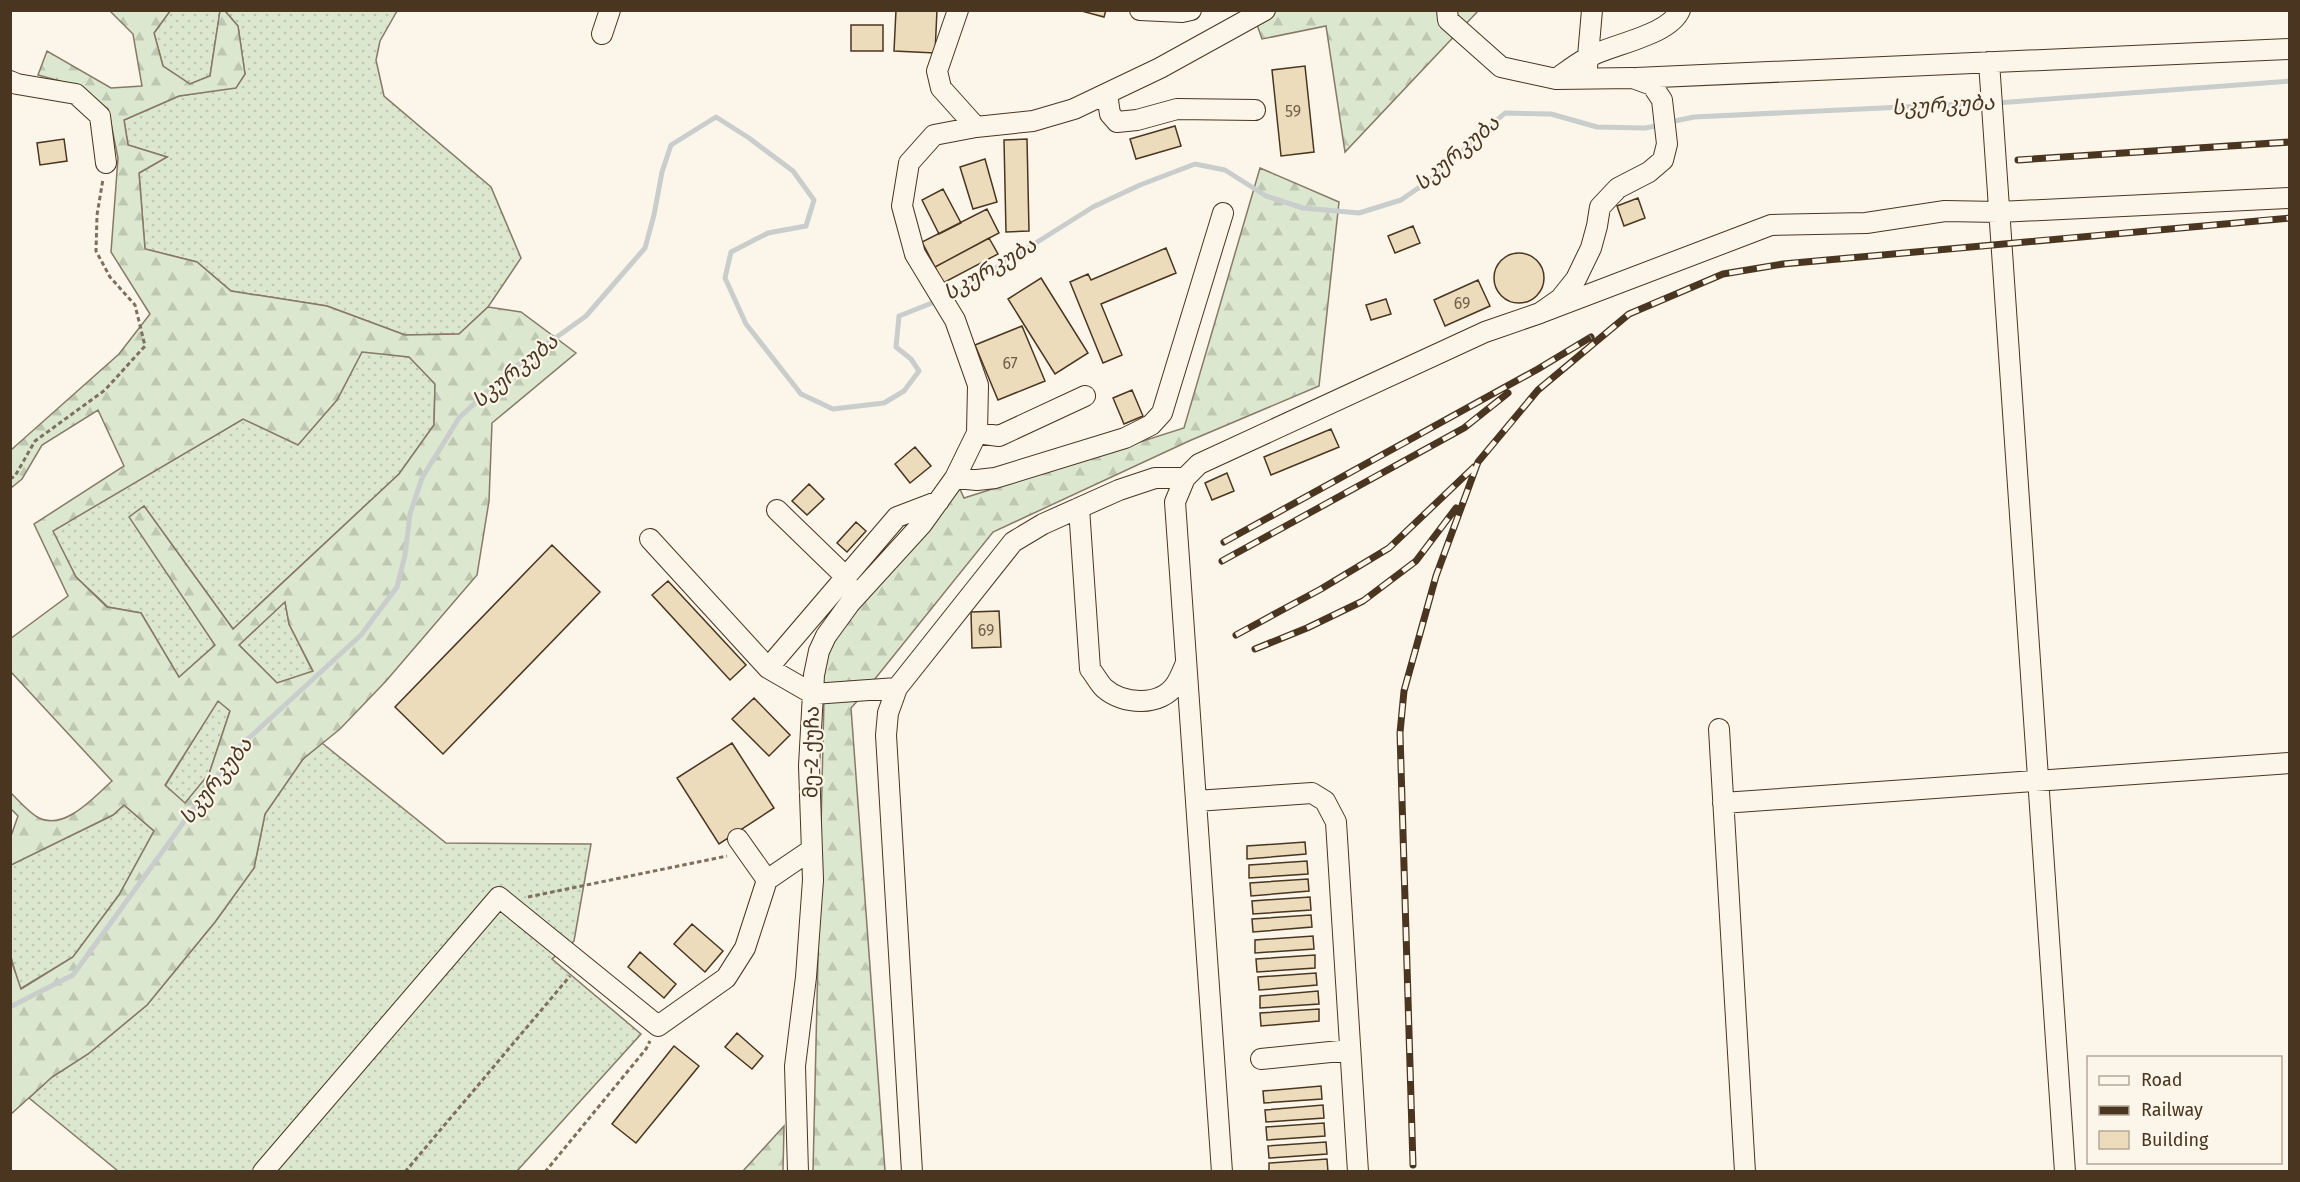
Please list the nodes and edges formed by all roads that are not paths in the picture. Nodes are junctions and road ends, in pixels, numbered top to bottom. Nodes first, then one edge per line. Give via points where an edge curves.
1 (610, 10) edge
2 (958, 10) edge
3 (1140, 10) edge
4 (1191, 10) edge
5 (1265, 10) edge
6 (1447, 10) edge
7 (1592, 10) edge
8 (1680, 10) edge
9 (602, 34) dead end
10 (2289, 49) edge
11 (1587, 58) junction
12 (1990, 71) junction
13 (1633, 78) junction
14 (1556, 79) junction
15 (1586, 80) junction
16 (10, 81) edge
17 (1107, 94) junction
18 (1255, 110) dead end
19 (976, 127) junction
20 (106, 163) road end
21 (2289, 198) edge
22 (1999, 212) junction
23 (1223, 213) dead end
24 (1540, 314) junction
25 (1085, 396) dead end
26 (977, 432) junction
27 (955, 478) junction
28 (1185, 478) junction
29 (939, 501) junction
30 (1079, 508) junction
31 (777, 510) dead end
32 (651, 539) dead end
33 (846, 577) junction
34 (850, 603) junction
35 (1186, 662) junction
36 (768, 668) junction
37 (897, 688) junction
38 (813, 694) junction
39 (1719, 729) dead end
40 (2289, 763) edge
41 (2038, 780) junction
42 (1196, 801) junction
43 (1723, 803) junction
44 (742, 845) road end
45 (811, 850) junction
46 (767, 880) junction
47 (1350, 1050) junction
48 (1261, 1059) dead end
49 (263, 1172) edge
50 (798, 1172) edge
51 (912, 1172) edge
52 (1222, 1172) edge
53 (1358, 1172) edge
54 (1745, 1172) edge
55 (2065, 1172) edge

1 - 9 street
2 - 19 street via 937,71 941,88
3 - 4 street
5 - 17 street
6 - 14 street via 1448,20 1502,67
7 - 11 street
8 - 11 street via 1658,31
10 - 12 street
11 - 14 street
11 - 15 street
12 - 13 street
12 - 22 street
13 - 15 street
13 - 24 street via 1652,86 1662,100 1667,144 1663,160 1618,188 1600,207 1591,248 1576,279
14 - 15 street
16 - 20 street via 76,94 100,116
17 - 18 street via 1110,114 1117,122 1177,109
17 - 19 street via 1074,109 1033,120
19 - 26 street, მე-2 ქუჩა via 934,135 909,163 902,206 915,254 955,320 978,385
21 - 22 street
22 - 24 street via 1945,211 1866,224 1771,225
22 - 41 street
23 - 27 street via 1162,412 1151,426 1125,438 995,478
24 - 28 street via 1485,332 1199,464
25 - 26 street via 999,436
26 - 27 street, მე-2 ქუჩა
27 - 29 street, მე-2 ქუჩა
28 - 30 street via 1155,478
28 - 35 street via 1175,502
29 - 33 street via 897,517
29 - 34 street, მე-2 ქუჩა
30 - 35 street via 1090,669 1104,688 1126,700 1149,700 1164,696 1176,685
30 - 37 street via 1013,542
31 - 33 street
32 - 36 street
33 - 34 street
33 - 36 street
34 - 38 street, მე-2 ქუჩა via 825,636
35 - 42 street
36 - 38 street
37 - 38 street
37 - 51 street via 888,712 886,735
38 - 45 street, მე-2 ქუჩა via 809,766
39 - 43 street
40 - 41 street
41 - 43 street
41 - 55 street
42 - 47 street via 1312,793 1325,801 1336,822
42 - 52 street
43 - 54 street
44 - 46 street
45 - 46 street
45 - 50 street, მე-2 ქუჩა via 813,880 806,977 795,1066
46 - 49 street via 745,948 726,978 658,1026 499,897
47 - 48 street
47 - 53 street

